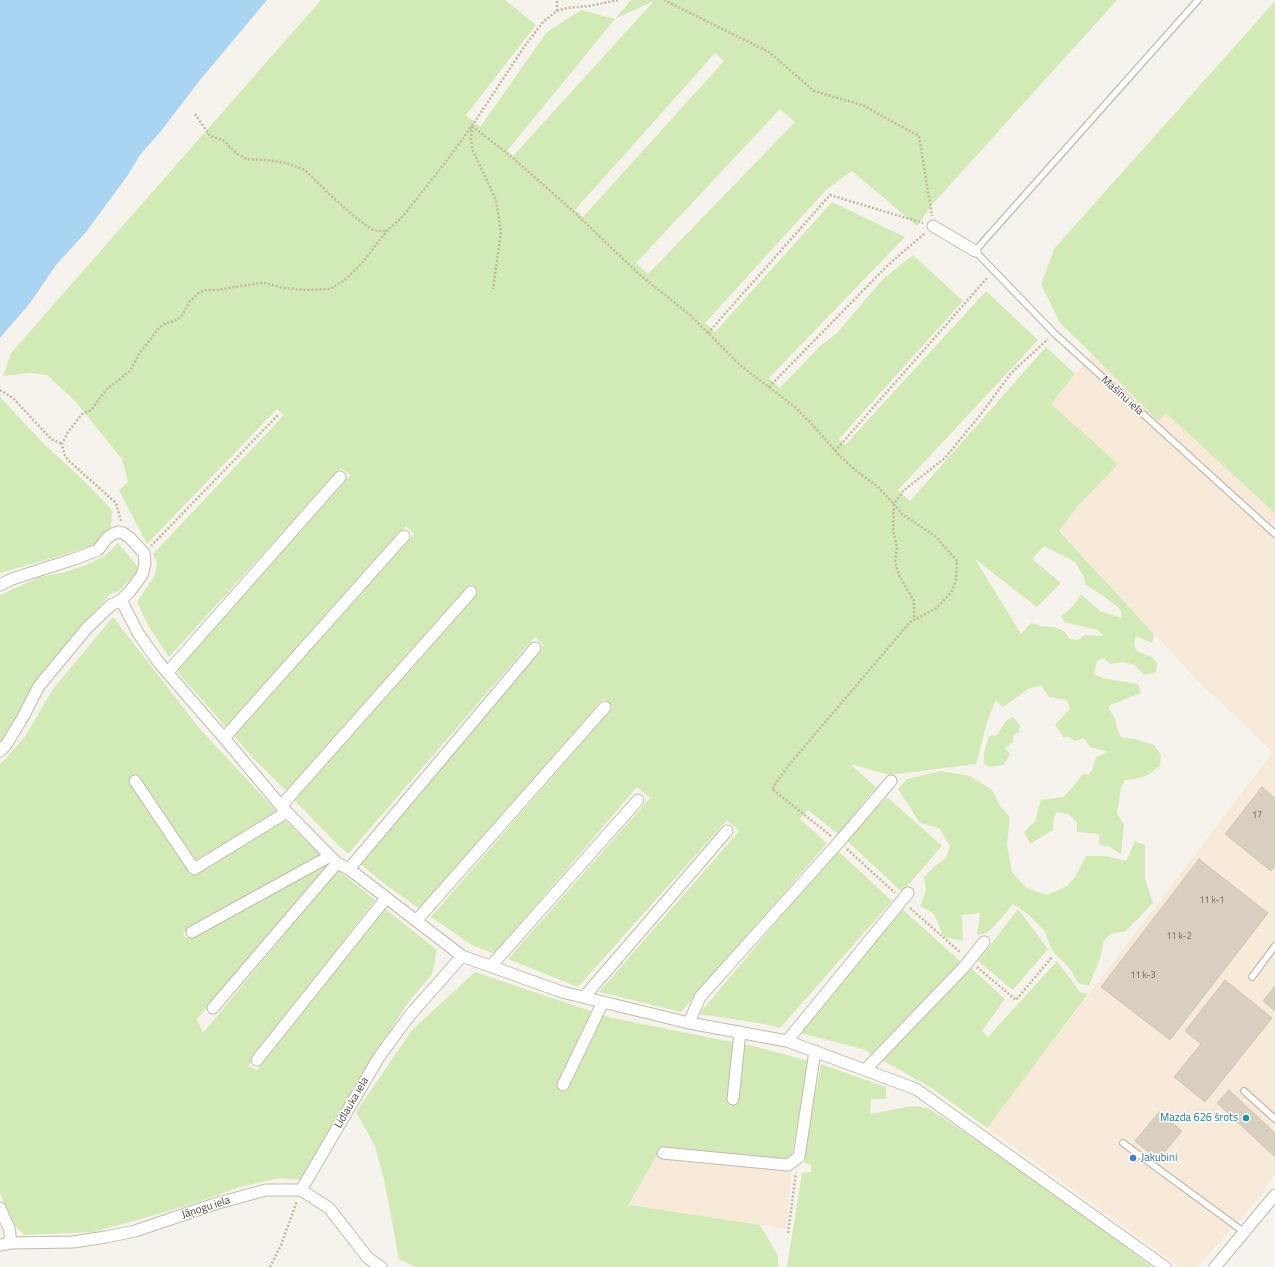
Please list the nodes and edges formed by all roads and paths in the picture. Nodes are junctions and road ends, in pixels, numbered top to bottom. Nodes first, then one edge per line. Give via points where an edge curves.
1 (556, 0) edge
2 (618, 0) edge
3 (664, 0) edge
4 (1198, 0) edge
5 (556, 11) junction
6 (196, 114) dead end
7 (472, 126) junction
8 (933, 226) junction
9 (387, 231) junction
10 (975, 251) junction
11 (994, 271) junction
12 (493, 289) dead end
13 (708, 333) junction
14 (1054, 333) junction
15 (769, 387) junction
16 (0, 390) edge
17 (279, 414) dead end
18 (62, 444) junction
19 (835, 452) junction
20 (340, 477) dead end
21 (894, 504) junction
22 (123, 533) junction
23 (1275, 534) edge
24 (404, 536) dead end
25 (144, 553) junction
26 (0, 586) edge
27 (471, 592) dead end
28 (121, 600) junction
29 (914, 620) junction
30 (536, 648) dead end
31 (167, 673) junction
32 (605, 707) dead end
33 (224, 738) junction
34 (0, 751) edge
35 (135, 781) dead end
36 (890, 781) dead end
37 (638, 800) dead end
38 (284, 809) junction
39 (727, 832) dead end
40 (839, 842) junction
41 (334, 860) junction
42 (349, 869) junction
43 (905, 897) joint
44 (386, 898) junction
45 (416, 921) junction
46 (192, 932) dead end
47 (984, 942) dead end
48 (1275, 946) edge
49 (462, 956) junction
50 (491, 966) junction
51 (1252, 977) dead end
52 (584, 997) junction
53 (603, 1002) junction
54 (213, 1008) dead end
55 (689, 1022) junction
56 (740, 1032) junction
57 (787, 1041) junction
58 (815, 1052) junction
59 (257, 1060) dead end
60 (865, 1070) junction
61 (563, 1085) dead end
62 (1244, 1091) dead end
63 (733, 1099) dead end
64 (1275, 1118) edge
65 (1123, 1143) dead end
66 (663, 1153) dead end
67 (799, 1156) junction
68 (301, 1190) junction
69 (1275, 1195) edge
70 (0, 1208) edge
71 (1244, 1232) junction
72 (788, 1233) dead end
73 (6, 1244) edge
74 (366, 1262) edge
75 (270, 1267) edge
76 (381, 1267) edge
77 (1165, 1267) edge
78 (1215, 1267) edge

1 - 5 path
2 - 5 path
3 - 8 path via 770,52 814,90 865,106 919,136
4 - 10 lane
5 - 7 path via 543,22 524,47
6 - 9 path via 210,136 223,140 236,153 246,159 287,162 304,170 356,218 373,230
7 - 9 path via 403,216
7 - 12 path via 473,151 496,200 501,232
7 - 13 path via 524,168 641,276 690,315
8 - 10 street
8 - 13 path via 830,195
8 - 15 path via 888,265
9 - 18 path via 361,264 345,280 330,289 291,289 264,283 200,292 190,301 181,317 159,328 139,354 130,371 107,390 91,410 82,414
10 - 11 lane, Mašīnu iela
11 - 14 lane, Mašīnu iela
11 - 19 path
13 - 15 path via 741,366
14 - 21 path via 1011,373 945,458 903,492
14 - 23 lane, Mašīnu iela
15 - 19 path via 795,407
16 - 18 path via 13,398 51,439
17 - 25 path
18 - 22 path via 64,454 69,460 116,503
19 - 21 path via 878,487
20 - 31 street
21 - 29 path via 893,531 897,547 895,562 914,601
21 - 29 path via 902,514 935,536 957,561 956,580 951,593 935,609
22 - 25 street
22 - 26 street via 113,534 98,550 12,579
24 - 33 street
25 - 28 street via 142,575
27 - 38 street
28 - 31 street via 138,633
28 - 34 street via 111,605 86,628 39,686 6,745
29 - 40 path via 788,766 772,789
30 - 42 street
31 - 33 street
32 - 45 street
33 - 38 street
35 - 38 street via 194,869
36 - 40 street
37 - 50 street
38 - 41 street
39 - 52 street
40 - 43 path via 897,894
40 - 55 street via 700,997
41 - 42 street
41 - 46 street
41 - 54 street
42 - 44 street
43 - 57 street
44 - 45 street
44 - 59 street
45 - 49 street
47 - 60 street via 965,966
48 - 51 lane
49 - 50 street
49 - 68 street, Lidlauka iela via 410,1015 379,1057
50 - 52 street via 562,992
52 - 53 street
53 - 55 street
53 - 61 street
55 - 56 street
56 - 57 street
56 - 63 street
57 - 58 street
58 - 60 street
58 - 67 street
60 - 77 street via 916,1089
62 - 64 lane
65 - 71 lane
66 - 67 street via 788,1165
67 - 72 path
68 - 73 street, Jāņogu iela via 266,1190 135,1231 106,1237 73,1242
68 - 74 street via 329,1208
68 - 75 path
69 - 71 street
70 - 73 street via 9,1228
71 - 78 street
74 - 76 street

